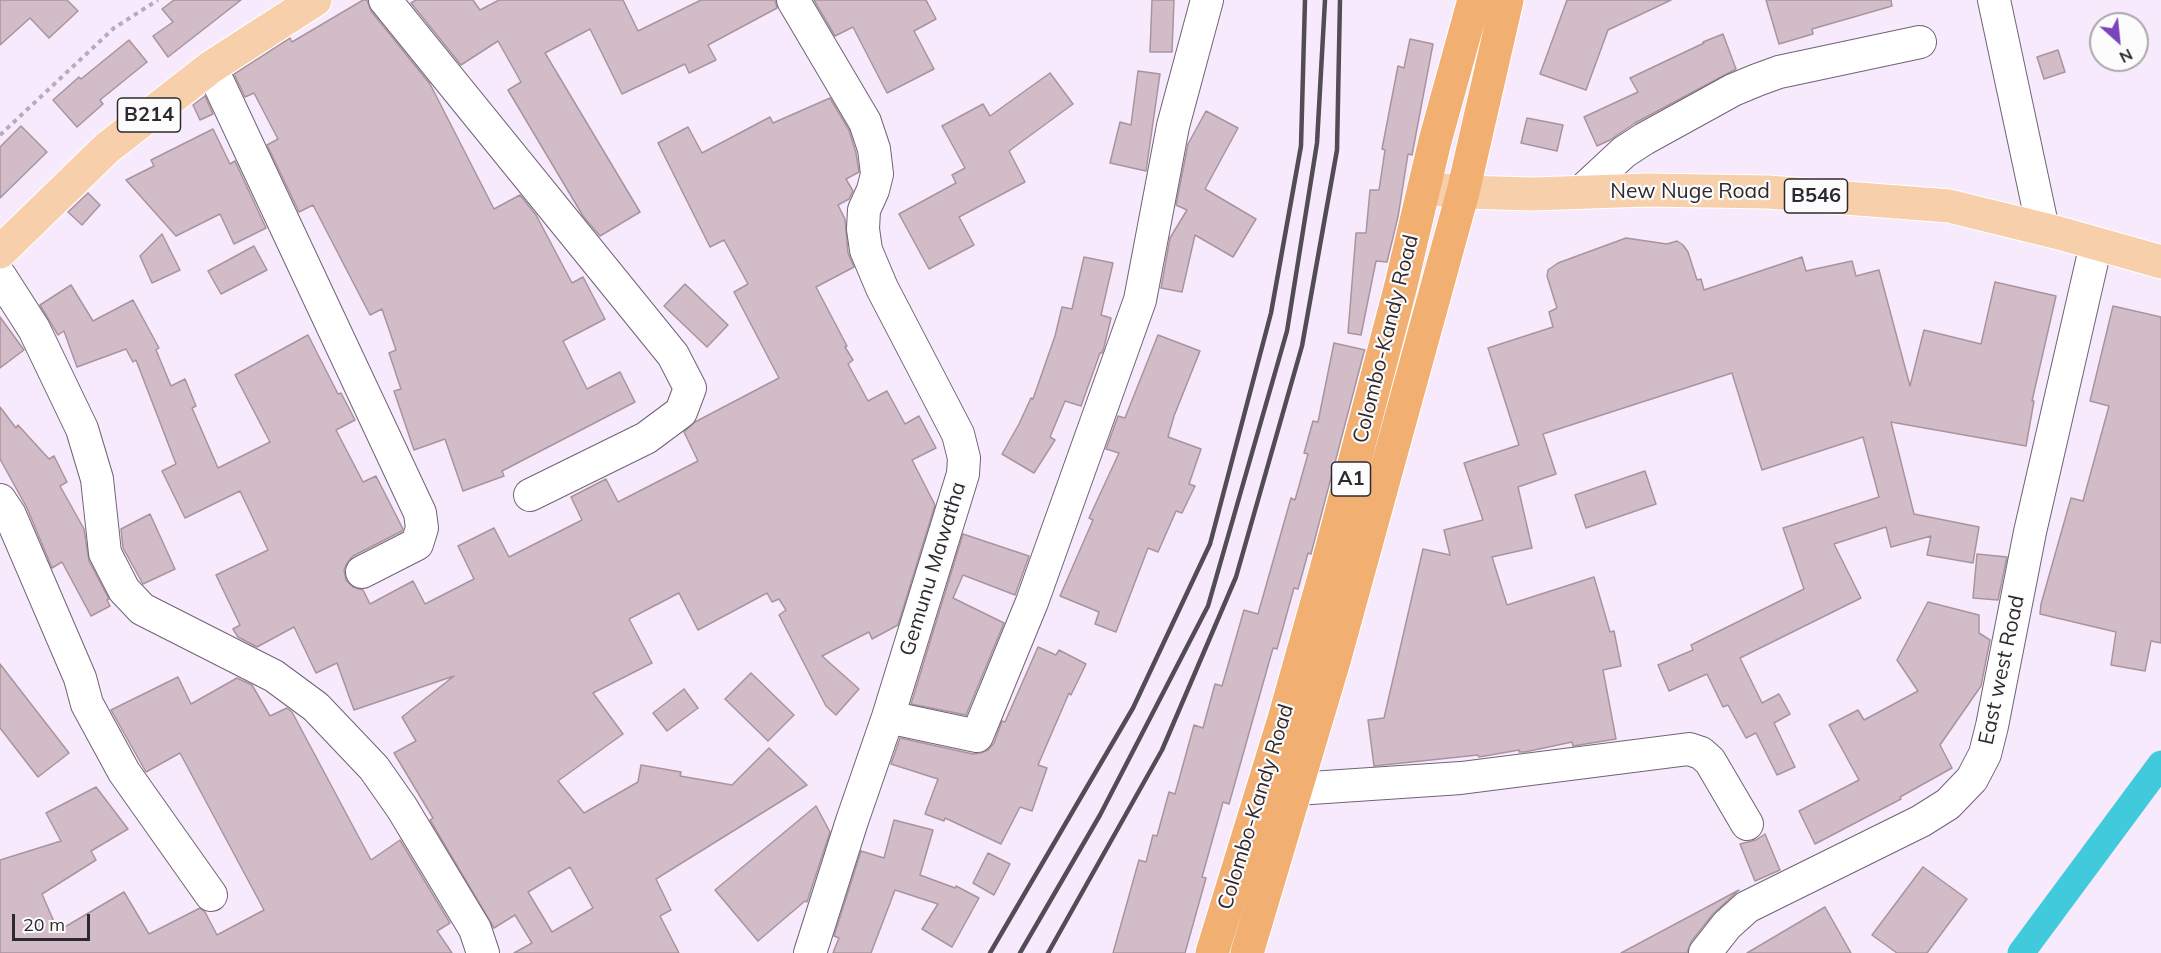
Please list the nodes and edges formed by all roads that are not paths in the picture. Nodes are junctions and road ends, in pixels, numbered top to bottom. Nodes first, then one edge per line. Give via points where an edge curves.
1 (315, 0) edge
2 (385, 0) edge
3 (794, 0) edge
4 (1207, 0) edge
5 (1474, 0) edge
6 (1507, 0) edge
7 (1994, 0) edge
8 (1920, 42) dead end
9 (211, 67) junction
10 (1424, 188) junction
11 (1463, 192) junction
12 (1581, 192) junction
13 (2043, 229) junction
14 (2096, 244) junction
15 (0, 252) edge
16 (2161, 262) edge
17 (0, 276) edge
18 (530, 495) dead end
19 (0, 500) edge
20 (362, 572) dead end
21 (888, 717) junction
22 (1296, 789) junction
23 (1748, 824) dead end
24 (210, 895) dead end
25 (483, 953) edge
26 (810, 953) edge
27 (1212, 953) edge
28 (1246, 953) edge
29 (1705, 953) edge

1 - 9 main road, B214
2 - 18 street via 673,355 690,388 681,412 645,438
3 - 21 street, Gemunu Mawatha via 865,122 877,174 864,210 866,250 958,434 964,458 963,474
4 - 21 street via 1173,126 1140,300 1032,602 977,736
5 - 10 highway, Colombo-Kandy Road / A1
6 - 11 highway, Colombo-Kandy Road / A1
7 - 13 street
8 - 12 street via 1779,72 1733,90 1624,152
9 - 15 main road, B214 via 107,148
9 - 20 street via 420,513 422,528 417,544
10 - 11 main road, New Nuge Road
10 - 27 highway, Colombo-Kandy Road / A1 via 1326,570
11 - 12 main road, New Nuge Road / B546
11 - 22 highway, Colombo-Kandy Road / A1
12 - 13 main road, New Nuge Road / B546 via 1779,193 1948,206
13 - 14 main road, New Nuge Road / B546
14 - 16 main road, New Nuge Road / B546
14 - 29 street, East west Road via 2030,532 1992,726 1985,754 1972,778 1948,804 1921,821 1747,907
17 - 25 street via 34,328 82,429 97,478 105,553 124,590 142,609 274,676 316,707 374,768 402,808 475,929
19 - 24 street via 80,678 87,704 124,772
21 - 26 street, Gemunu Mawatha
22 - 23 street via 1461,778 1689,749 1710,761
22 - 28 highway, Colombo-Kandy Road / A1

